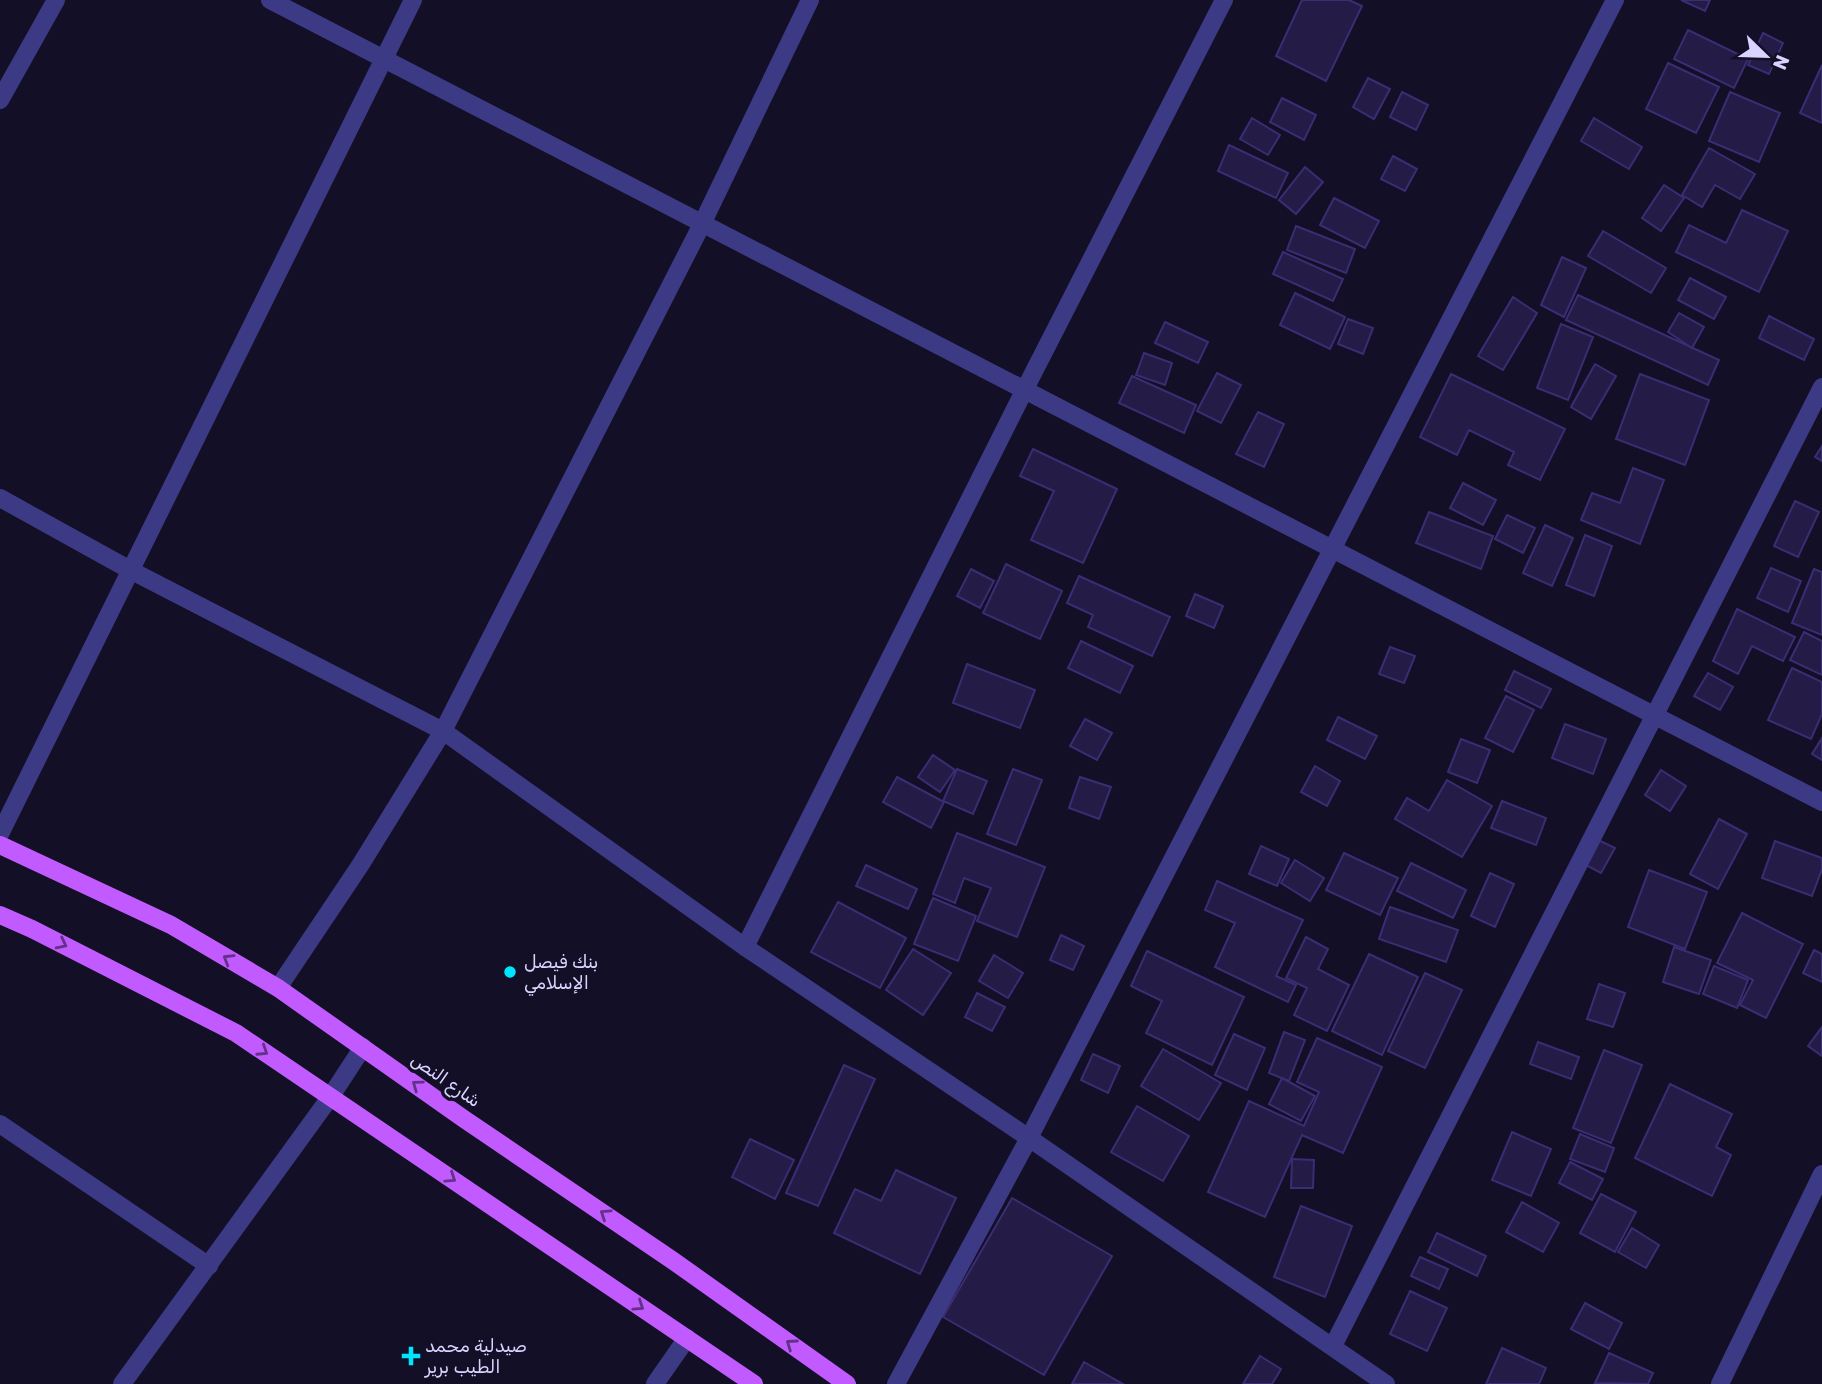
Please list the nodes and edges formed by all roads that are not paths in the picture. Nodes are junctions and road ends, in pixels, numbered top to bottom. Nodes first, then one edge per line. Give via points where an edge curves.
1 (56, 0) edge
2 (270, 0) edge
3 (413, 0) edge
4 (810, 0) edge
5 (1224, 0) edge
6 (1615, 0) edge
7 (384, 59) junction
8 (0, 100) edge
9 (702, 224) junction
10 (1822, 387) edge
11 (1025, 388) junction
12 (0, 498) edge
13 (1331, 548) junction
14 (132, 571) junction
15 (1654, 715) junction
16 (443, 731) junction
17 (1822, 802) edge
18 (0, 834) edge
19 (0, 845) edge
20 (0, 915) edge
21 (745, 947) junction
22 (278, 988) junction
23 (363, 1046) junction
24 (331, 1096) junction
25 (0, 1125) edge
26 (1029, 1138) junction
27 (1822, 1174) edge
28 (209, 1266) junction
29 (687, 1338) junction
30 (1332, 1346) junction
31 (122, 1384) edge
32 (655, 1384) edge
33 (754, 1384) edge
34 (847, 1384) edge
35 (896, 1384) edge
36 (1385, 1384) edge
37 (1720, 1384) edge

1 - 8 street
2 - 7 street
3 - 7 street
4 - 9 street
5 - 11 street
6 - 13 street
7 - 9 street
7 - 14 street
9 - 11 street
9 - 16 street
10 - 15 street
11 - 13 street
11 - 21 street
12 - 14 street
13 - 15 street
13 - 26 street
14 - 16 street
14 - 18 street
15 - 17 street
15 - 30 street
16 - 21 street
16 - 22 street
22 -> 19 main road, شارع النص via 171,925
20 -> 24 main road via 236,1033
21 - 26 street
22 - 23 main road, شارع النص
23 - 24 street
34 -> 23 main road, شارع النص
24 - 28 street
24 -> 29 main road
25 - 28 street
26 - 30 street
26 - 35 street
27 - 37 street
28 - 31 street
29 - 32 street
29 - 33 main road
30 - 36 street

